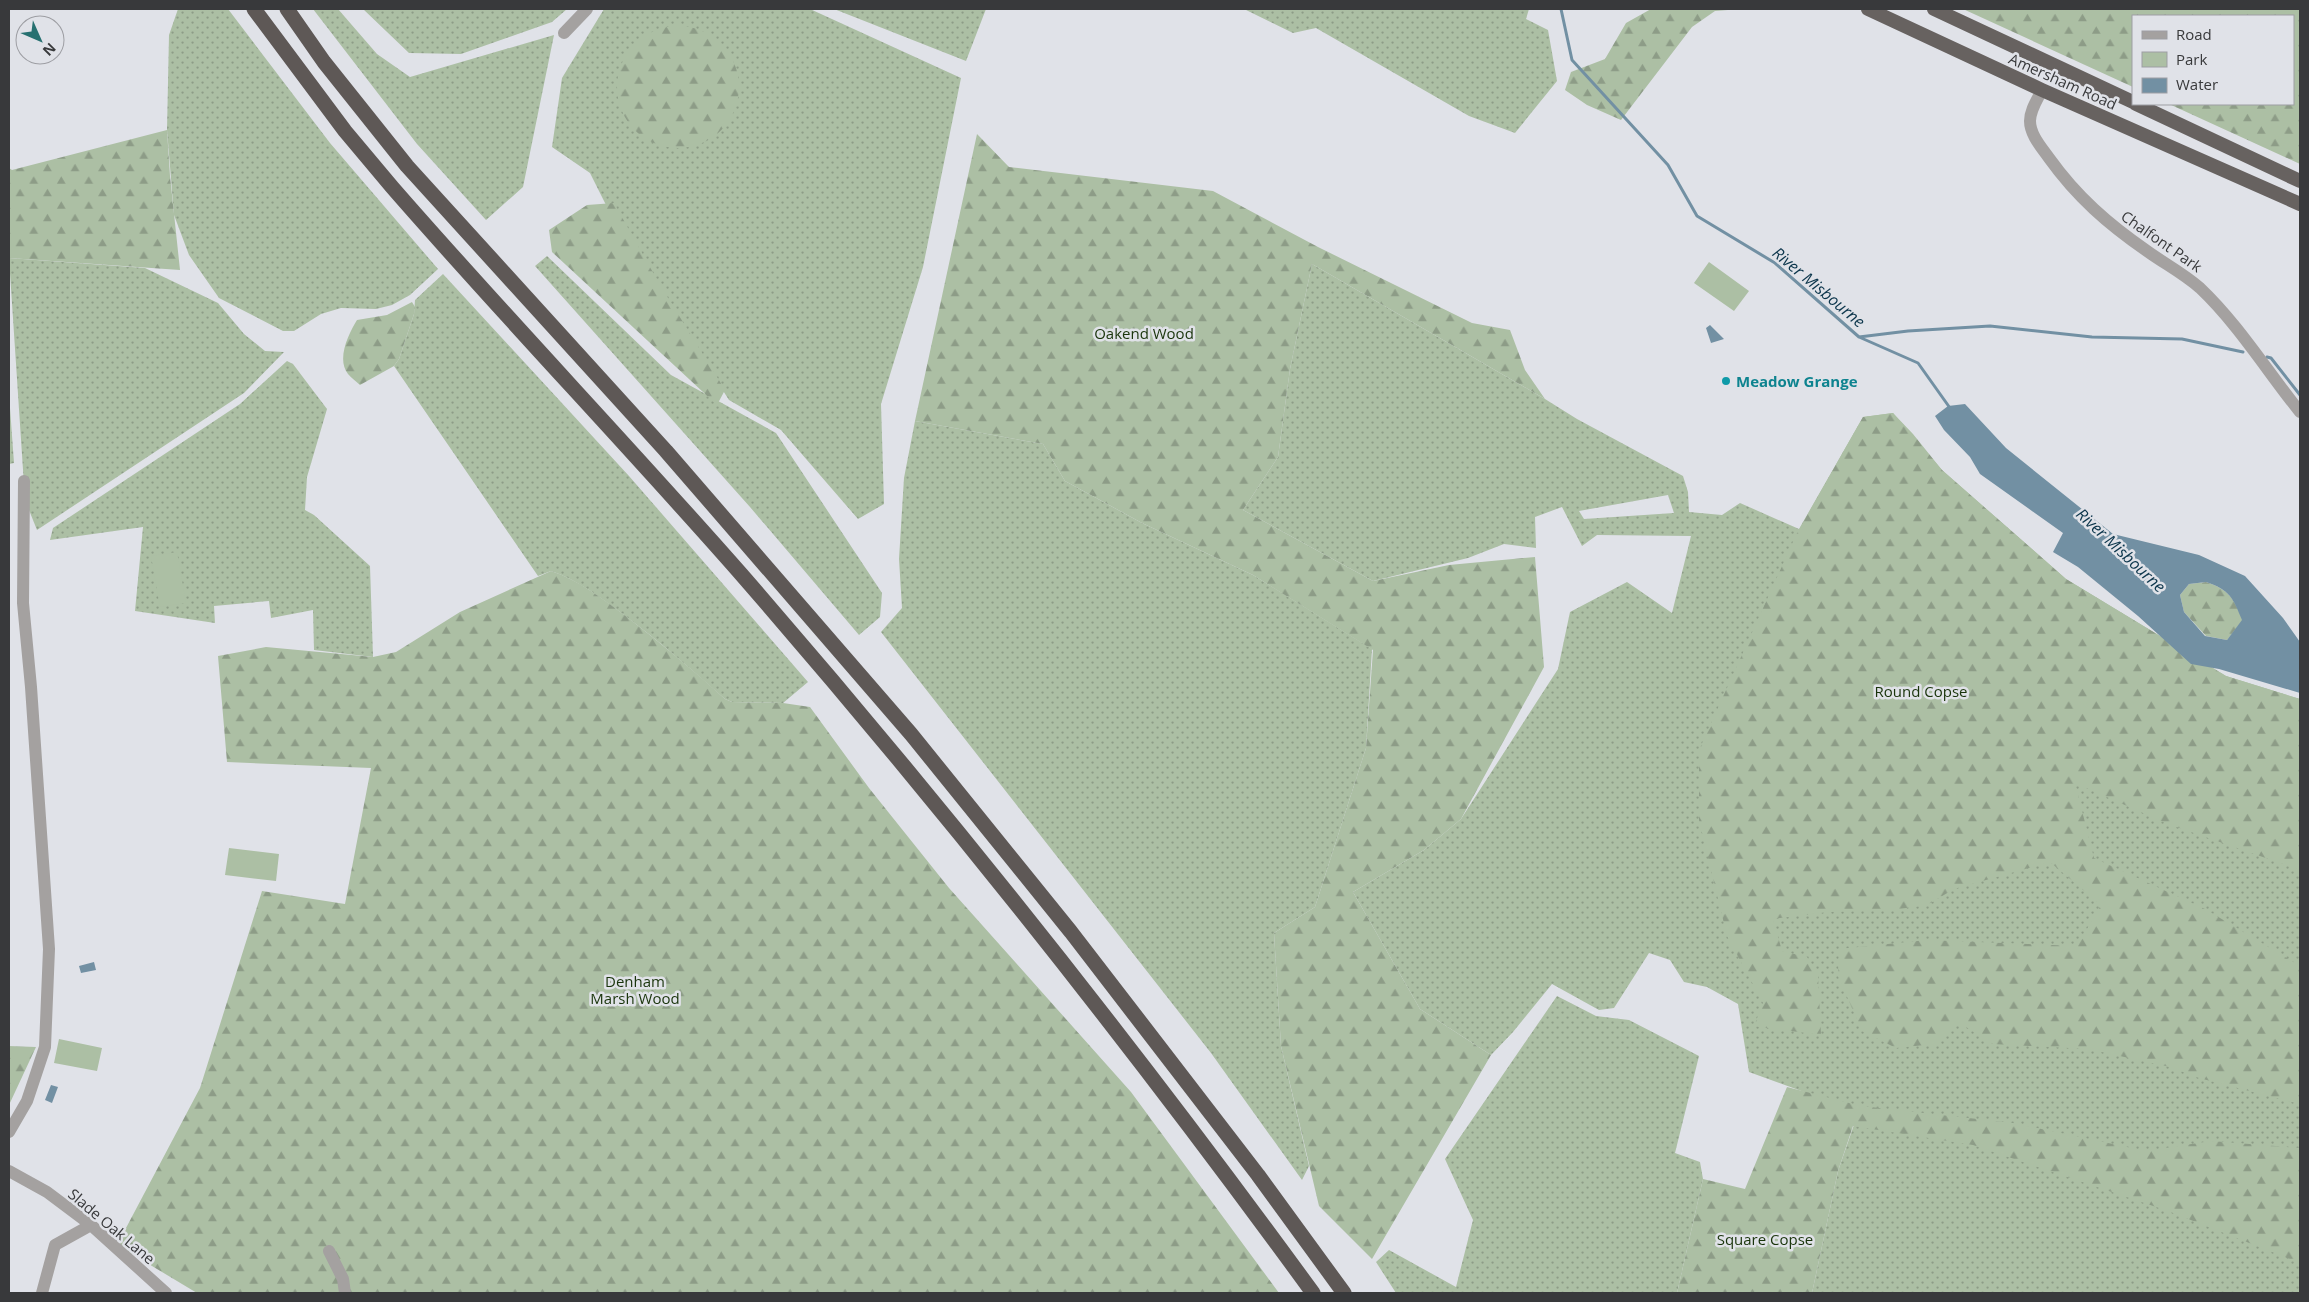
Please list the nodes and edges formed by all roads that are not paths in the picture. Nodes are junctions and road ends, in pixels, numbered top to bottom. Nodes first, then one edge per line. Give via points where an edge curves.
1 (254, 9) edge
2 (287, 9) edge
3 (587, 9) edge
4 (1868, 9) edge
5 (1934, 9) edge
6 (564, 34) dead end
7 (2042, 90) junction
8 (2132, 102) edge
9 (2138, 105) edge
10 (2300, 181) edge
11 (2300, 204) edge
12 (2300, 412) edge
13 (24, 481) dead end
14 (9, 1132) edge
15 (9, 1171) edge
16 (91, 1225) junction
17 (329, 1251) dead end
18 (42, 1293) edge
19 (166, 1293) edge
20 (345, 1293) edge
21 (1313, 1293) edge
22 (1344, 1293) edge

1 - 21 highway via 392,187 734,566 894,755 1054,951
2 - 22 highway via 324,62 407,166 666,451 911,734 1071,932 1258,1175
3 - 6 street
4 - 7 highway, Amersham Road
5 - 8 highway
7 - 11 highway, Amersham Road
7 - 12 street, Chalfont Park via 2032,108 2030,123 2036,140 2068,185 2109,224 2176,268 2200,288 2221,310
9 - 10 highway
13 - 14 street via 22,604 49,949 45,1047 27,1101
15 - 16 street, Slade Oak Lane via 47,1192
16 - 18 street via 55,1245
16 - 19 street, Slade Oak Lane
17 - 20 street via 343,1279

